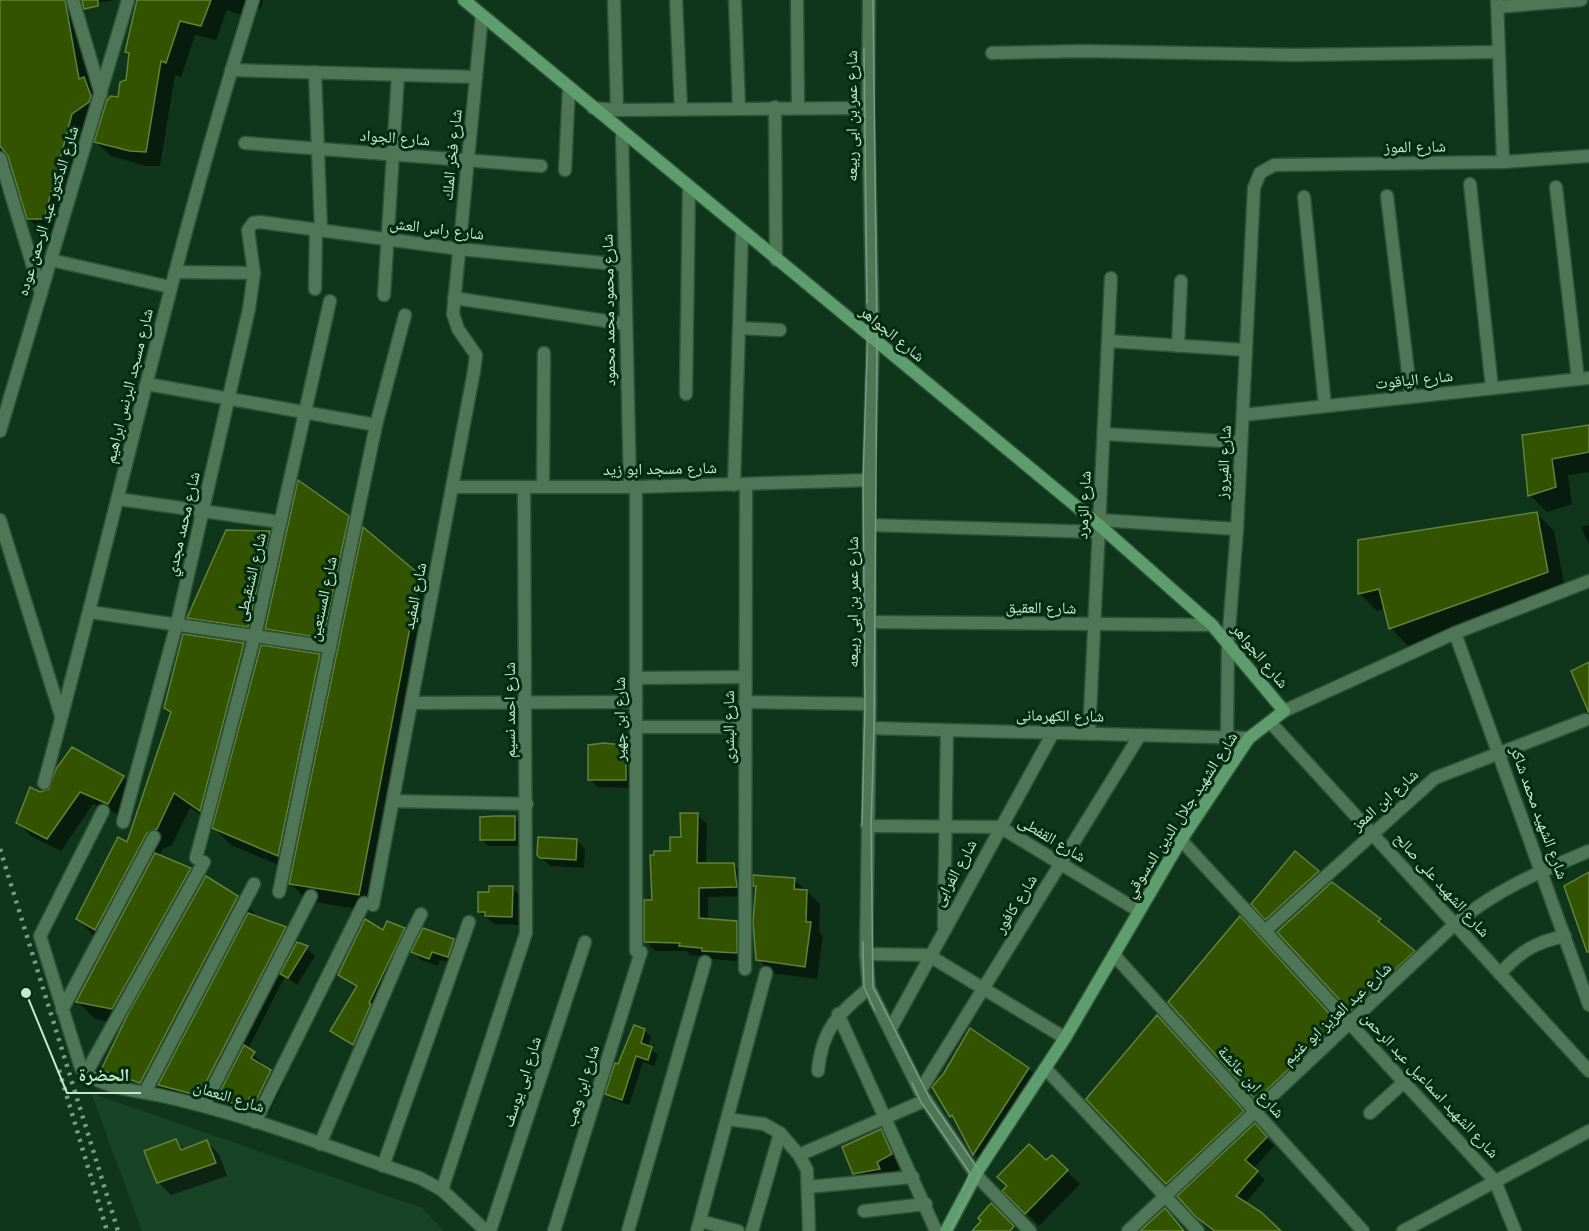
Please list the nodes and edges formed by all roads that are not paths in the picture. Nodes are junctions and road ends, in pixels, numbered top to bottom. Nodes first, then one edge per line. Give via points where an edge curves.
1 (72, 0) edge
2 (128, 0) edge
3 (253, 0) edge
4 (464, 0) edge
5 (614, 0) edge
6 (676, 0) edge
7 (735, 0) edge
8 (797, 0) edge
9 (869, 0) edge
10 (1584, 1) edge
11 (1497, 3) edge
12 (482, 15) junction
13 (1498, 52) junction
14 (992, 53) dead end
15 (231, 70) junction
16 (315, 72) junction
17 (398, 75) junction
18 (476, 77) junction
19 (568, 87) junction
20 (100, 94) junction
21 (775, 107) junction
22 (798, 107) junction
23 (593, 108) junction
24 (738, 108) junction
25 (868, 108) junction
26 (681, 109) junction
27 (617, 110) junction
28 (622, 132) junction
29 (245, 143) dead end
30 (319, 149) junction
31 (393, 155) junction
32 (1589, 156) edge
33 (0, 158) edge
34 (468, 160) junction
35 (1503, 162) junction
36 (542, 166) dead end
37 (565, 170) dead end
38 (1470, 184) dead end
39 (689, 187) junction
40 (1556, 187) dead end
41 (1254, 188) joint
42 (1387, 196) dead end
43 (1304, 197) dead end
44 (248, 230) joint
45 (319, 230) junction
46 (742, 232) junction
47 (388, 239) junction
48 (459, 249) junction
49 (51, 260) junction
50 (776, 260) junction
51 (625, 265) junction
52 (175, 272) junction
53 (254, 273) junction
54 (1111, 278) dead end
55 (1181, 281) dead end
56 (171, 287) junction
57 (315, 289) dead end
58 (41, 293) junction
59 (384, 295) dead end
60 (454, 298) junction
61 (330, 301) dead end
62 (405, 315) dead end
63 (626, 324) junction
64 (739, 328) junction
65 (780, 330) dead end
66 (873, 339) junction
67 (1108, 341) junction
68 (1178, 346) junction
69 (1246, 350) junction
70 (544, 353) dead end
71 (1583, 378) edge
72 (147, 384) junction
73 (1492, 388) junction
74 (686, 394) dead end
75 (1411, 397) junction
76 (228, 398) junction
77 (1325, 406) junction
78 (305, 412) junction
79 (1243, 415) junction
80 (376, 425) junction
81 (0, 431) edge
82 (1104, 434) junction
83 (1241, 442) junction
84 (869, 480) junction
85 (740, 485) junction
86 (452, 487) junction
87 (524, 487) junction
88 (543, 487) junction
89 (633, 487) junction
90 (118, 500) junction
91 (202, 511) junction
92 (0, 520) edge
93 (280, 522) junction
94 (869, 525) junction
95 (1099, 526) junction
96 (1237, 529) junction
97 (1589, 581) edge
98 (90, 612) junction
99 (869, 622) junction
100 (177, 623) junction
101 (1095, 625) junction
102 (1212, 625) junction
103 (1455, 633) junction
104 (255, 635) junction
105 (1228, 643) junction
106 (330, 647) junction
107 (746, 677) junction
108 (636, 678) junction
109 (527, 702) junction
110 (636, 702) junction
111 (745, 702) junction
112 (412, 703) junction
113 (870, 704) junction
114 (1284, 711) junction
115 (62, 717) junction
116 (1585, 720) dead end
117 (1270, 722) junction
118 (745, 726) junction
119 (636, 728) junction
120 (870, 728) junction
121 (947, 730) junction
122 (1053, 733) junction
123 (1089, 734) junction
124 (1140, 735) junction
125 (1227, 737) junction
126 (1249, 738) junction
127 (1499, 752) junction
128 (44, 783) dead end
129 (393, 801) junction
130 (527, 804) junction
131 (103, 811) dead end
132 (123, 822) dead end
133 (867, 826) junction
134 (945, 826) junction
135 (1000, 827) junction
136 (1372, 833) junction
137 (154, 837) dead end
138 (1181, 840) junction
139 (1589, 852) edge
140 (1061, 863) junction
141 (1543, 871) junction
142 (255, 884) dead end
143 (279, 892) dead end
144 (311, 896) dead end
145 (1139, 911) junction
146 (421, 914) dead end
147 (469, 922) dead end
148 (1455, 924) junction
149 (944, 927) junction
150 (1265, 931) junction
151 (1565, 936) junction
152 (585, 942) dead end
153 (638, 951) joint
154 (866, 954) junction
155 (928, 955) junction
156 (1114, 955) junction
157 (705, 962) dead end
158 (745, 969) dead end
159 (766, 973) dead end
160 (1500, 974) junction
161 (869, 988) junction
162 (983, 989) junction
163 (1589, 1005) edge
164 (62, 1010) junction
165 (838, 1014) junction
166 (1350, 1023) junction
167 (890, 1030) junction
168 (1065, 1038) junction
169 (1045, 1068) junction
170 (818, 1071) dead end
171 (1589, 1071) edge
172 (86, 1073) junction
173 (1404, 1082) junction
174 (146, 1092) junction
175 (923, 1095) junction
176 (204, 1105) junction
177 (1256, 1112) junction
178 (1370, 1113) dead end
179 (886, 1118) junction
180 (727, 1119) junction
181 (255, 1122) junction
182 (1589, 1131) edge
183 (780, 1133) junction
184 (320, 1144) junction
185 (800, 1155) junction
186 (383, 1166) junction
187 (976, 1175) junction
188 (913, 1177) junction
189 (1495, 1181) junction
190 (808, 1187) junction
191 (442, 1190) junction
192 (1166, 1196) junction
193 (926, 1204) junction
194 (864, 1211) dead end
195 (698, 1226) edge
196 (488, 1231) edge
197 (554, 1231) edge
198 (628, 1231) edge
199 (738, 1231) edge
200 (752, 1231) edge
201 (809, 1231) edge
202 (936, 1231) edge
203 (946, 1231) edge
204 (1030, 1231) edge
205 (1128, 1231) edge
206 (1198, 1231) edge
207 (1363, 1231) edge
208 (1403, 1231) edge
209 (1515, 1231) edge

1 - 20 street
2 - 20 street, شارع الدكتور عبد الرحمن عوده
3 - 15 street, شارع مسجد البرنس ابراهيم
4 - 12 main road, شارع الجواهر
5 - 27 street
6 - 26 street
7 - 24 street
8 - 22 street
9 - 25 street, شارع عمر بن ابى ربيعه
10 - 11 street
11 - 13 street
12 - 18 street, شارع فخر الملك
12 - 19 main road, شارع الجواهر
13 - 14 street
13 - 35 street
15 - 16 street
15 - 52 street, شارع مسجد البرنس ابراهيم
16 - 17 street
16 - 30 street
17 - 18 street
17 - 31 street
18 - 34 street, شارع فخر الملك
19 - 23 main road, شارع الجواهر
19 - 37 street
20 - 49 street, شارع الدكتور عبد الرحمن عوده
21 - 22 street
21 - 24 street
21 - 50 street
22 - 25 street
23 - 27 street
23 - 28 main road, شارع الجواهر
24 - 26 street
25 - 66 street, شارع عمر بن ابى ربيعه
26 - 27 street
28 - 39 main road, شارع الجواهر
28 - 51 street, شارع محمود محمد محمود
29 - 30 street, شارع الجواد
30 - 31 street, شارع الجواد
30 - 45 street
31 - 34 street, شارع الجواد
31 - 47 street
32 - 35 street, شارع الموز
33 - 58 street
34 - 36 street, شارع الجواد
34 - 48 street, شارع فخر الملك
35 - 41 street, شارع الموز via 1274,165 1260,173
38 - 73 street
39 - 46 main road, شارع الجواهر
39 - 74 street
40 - 71 street
41 - 69 street, شارع الفيروز
42 - 75 street
43 - 77 street
44 - 45 street, شارع راس العش via 253,223 260,222
44 - 53 street, شارع محمد مجدي
45 - 47 street, شارع راس العش
45 - 57 street
46 - 50 main road, شارع الجواهر
46 - 64 street, شارع البشرى
47 - 48 street, شارع راس العش
47 - 59 street
48 - 51 street, شارع راس العش
48 - 60 street, شارع فخر الملك
49 - 56 street
49 - 58 street, شارع الدكتور عبد الرحمن عوده
50 - 66 main road, شارع الجواهر
51 - 63 street, شارع محمود محمد محمود
52 - 53 street
52 - 56 street, شارع مسجد البرنس ابراهيم
53 - 76 street, شارع محمد مجدي
54 - 67 street, شارع الزمرد
55 - 68 street
56 - 72 street, شارع مسجد البرنس ابراهيم
58 - 81 street, شارع الدكتور عبد الرحمن عوده
60 - 63 street
60 - 86 street, شارع المفيد via 453,314 458,329 476,355
61 - 78 street, شارع الشنقيطى
62 - 80 street, شارع المستعين
63 - 89 street, شارع محمود محمد محمود
64 - 65 street
64 - 85 street, شارع البشرى
66 - 84 street, شارع عمر بن ابى ربيعه
66 - 95 main road, شارع الجواهر
67 - 68 street
67 - 82 street, شارع الزمرد
68 - 69 street
69 - 79 street, شارع الفيروز
70 - 88 street
71 - 73 street, شارع الياقوت
72 - 76 street
72 - 90 street, شارع مسجد البرنس ابراهيم
73 - 75 street, شارع الياقوت
75 - 77 street, شارع الياقوت
76 - 78 street
76 - 91 street, شارع محمد مجدي
77 - 79 street, شارع الياقوت
78 - 80 street
78 - 93 street, شارع الشنقيطى
79 - 83 street, شارع الفيروز
80 - 106 street, شارع المستعين
82 - 83 street
82 - 95 street, شارع الزمرد
83 - 96 street, شارع الفيروز
84 - 85 street, شارع مسجد ابو زيد
84 - 94 street, شارع عمر بن ابى ربيعه
85 - 89 street, شارع مسجد ابو زيد
85 - 107 street, شارع البشرى
86 - 87 street, شارع مسجد ابو زيد
86 - 112 street, شارع المفيد
87 - 88 street, شارع مسجد ابو زيد
87 - 109 street, شارع احمد نسيم
88 - 89 street, شارع مسجد ابو زيد
89 - 108 street, شارع ابن جهير
90 - 91 street
90 - 98 street, شارع مسجد البرنس ابراهيم
91 - 93 street
91 - 100 street, شارع محمد مجدي
92 - 115 street
93 - 104 street, شارع الشنقيطى
94 - 95 street
94 - 99 street, شارع عمر بن ابى ربيعه
95 - 96 street
95 - 101 street, شارع الزمرد
95 - 102 main road, شارع الجواهر
96 - 105 street, شارع الفيروز
97 - 103 street, شارع الشهيد جلال الدين الدسوقي
98 - 100 street
98 - 115 street, شارع مسجد البرنس ابراهيم
99 - 101 street, شارع العقيق
99 - 113 street, شارع عمر بن ابى ربيعه
100 - 104 street
100 - 132 street, شارع محمد مجدي
101 - 102 street, شارع العقيق
101 - 123 street, شارع الزمرد
102 - 105 main road, شارع الجواهر
103 - 114 street, شارع الشهيد جلال الدين الدسوقي
103 - 127 street, شارع الشهيد محمد شاكر
104 - 106 street
104 - 172 street, شارع الشنقيطى via 200,860
105 - 114 main road, شارع الجواهر
105 - 125 street, شارع الفيروز
106 - 143 street, شارع المستعين
107 - 108 street
107 - 111 street, شارع البشرى
108 - 110 street, شارع ابن جهير
109 - 110 street
109 - 112 street
109 - 130 street, شارع احمد نسيم
110 - 119 street, شارع ابن جهير
111 - 113 street
111 - 118 street, شارع البشرى
112 - 129 street, شارع المفيد
113 - 120 street, شارع عمر بن ابى ربيعه
114 - 117 main road, شارع الشهيد جلال الدين الدسوقي
115 - 128 street, شارع مسجد البرنس ابراهيم
116 - 127 street, شارع ابن المعز
117 - 126 main road, شارع الشهيد جلال الدين الدسوقي
117 - 136 street, شارع الشهيد على صالح
118 - 119 street
118 - 158 street, شارع البشرى
119 - 153 street, شارع ابن جهير
120 - 121 street, شارع الكهرمانى
120 - 133 street, شارع عمر بن ابى ربيعه
121 - 122 street, شارع الكهرمانى
121 - 134 street
122 - 123 street, شارع الكهرمانى
122 - 135 street, شارع الفرابى
123 - 124 street, شارع الكهرمانى
124 - 125 street, شارع الكهرمانى
124 - 140 street, شارع كافور
125 - 126 street, شارع الكهرمانى
126 - 138 main road, شارع الشهيد جلال الدين الدسوقي
127 - 136 street, شارع ابن المعز via 1435,778
127 - 141 street, شارع الشهيد محمد شاكر
129 - 130 street
129 - 181 street, شارع المفيد via 369,904
130 - 191 street, شارع احمد نسيم via 526,933
131 - 164 street via 41,933
133 - 134 street, شارع القفطى
133 - 154 street, شارع عمر بن ابى ربيعه
134 - 135 street, شارع القفطى
134 - 149 street
135 - 140 street, شارع القفطى
135 - 149 street, شارع الفرابى
136 - 148 street, شارع الشهيد على صالح
136 - 150 street, شارع ابن المعز
137 - 164 street
138 - 145 main road, شارع الشهيد جلال الدين الدسوقي
138 - 150 street, شارع الشهيد اسماعيل عبد الرحمن
139 - 141 street, شارع عبد العزيز ابو غنيم
140 - 145 street, شارع القفطى
140 - 162 street, شارع كافور
141 - 148 street, شارع عبد العزيز ابو غنيم via 1485,900
141 - 151 street, شارع الشهيد محمد شاكر
142 - 174 street
144 - 176 street
145 - 156 main road, شارع الشهيد جلال الدين الدسوقي
146 - 184 street
147 - 186 street
148 - 160 street, شارع الشهيد على صالح
148 - 166 street, شارع عبد العزيز ابو غنيم
149 - 155 street, شارع الفرابى
150 - 166 street, شارع الشهيد اسماعيل عبد الرحمن
151 - 160 street via 1532,945 1517,954
151 - 163 street, شارع الشهيد محمد شاكر
152 - 196 street, شارع ابى يوسف
153 - 197 street, شارع ابن وهب
154 - 155 street
154 - 161 street, شارع عمر بن ابى ربيعه
155 - 162 street
155 - 167 street, شارع الفرابى
156 - 168 main road, شارع الشهيد جلال الدين الدسوقي
156 - 177 street, شارع ابن عائشة
157 - 198 street
159 - 180 street
160 - 171 street, شارع الشهيد على صالح
161 - 165 street
161 - 167 street, شارع عمر بن ابى ربيعه
162 - 168 street
162 - 175 street, شارع كافور
164 - 172 street
165 - 170 street via 820,1050
165 - 179 street
166 - 173 street, شارع الشهيد اسماعيل عبد الرحمن
166 - 177 street, شارع عبد العزيز ابو غنيم
167 - 175 street, شارع عمر بن ابى ربيعه
168 - 169 main road, شارع الشهيد جلال الدين الدسوقي
169 - 187 main road, شارع الشهيد جلال الدين الدسوقي
169 - 192 street
172 - 174 street, شارع النعمان via 105,1083
173 - 178 street
173 - 189 street, شارع الشهيد اسماعيل عبد الرحمن
174 - 176 street, شارع النعمان
175 - 179 street
175 - 187 street, شارع عمر بن ابى ربيعه
176 - 181 street, شارع النعمان
177 - 192 street, شارع عبد العزيز ابو غنيم
177 - 207 street, شارع ابن عائشة
179 - 185 street
179 - 188 street
180 - 183 street via 764,1124
180 - 195 street
181 - 184 street, شارع النعمان
182 - 189 street
183 - 185 street
183 - 200 street
184 - 186 street, شارع النعمان
185 - 190 street via 807,1170
186 - 191 street, شارع النعمان
187 - 203 main road, شارع الشهيد جلال الدين الدسوقي
187 - 204 street, شارع عمر بن ابى ربيعه
188 - 190 street
188 - 193 street
189 - 208 street
189 - 209 street, شارع الشهيد اسماعيل عبد الرحمن
190 - 201 street
191 - 196 street, شارع النعمان
192 - 205 street, شارع عبد العزيز ابو غنيم
192 - 206 street
193 - 194 street
193 - 202 street
195 - 199 street

